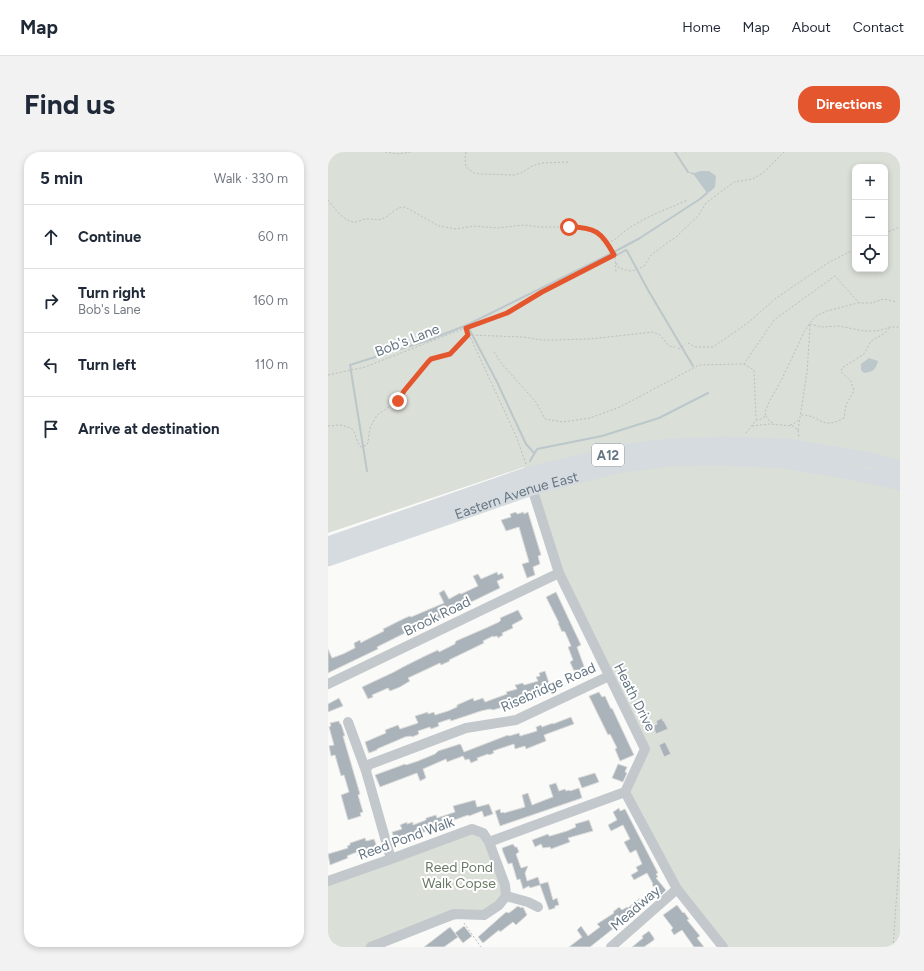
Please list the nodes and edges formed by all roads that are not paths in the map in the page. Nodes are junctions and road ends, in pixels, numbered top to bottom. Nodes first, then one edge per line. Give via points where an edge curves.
1 (900, 468) edge
2 (531, 481) junction
3 (900, 483) edge
4 (328, 544) edge
5 (328, 559) edge
6 (559, 573) junction
7 (609, 676) junction
8 (328, 684) edge
9 (348, 722) dead end
10 (366, 771) junction
11 (625, 792) junction
12 (489, 842) junction
13 (391, 859) junction
14 (328, 881) edge
15 (678, 889) junction
16 (506, 896) junction
17 (538, 907) dead end
18 (371, 947) edge
19 (610, 947) edge
20 (723, 947) edge

1 - 2 highway, Eastern Avenue East / A12 via 871,460 787,446 724,444 670,446 622,452
2 - 3 highway, Eastern Avenue East / A12 via 668,459 716,458 815,465
2 - 4 highway, Eastern Avenue East / A12
2 - 5 highway, Eastern Avenue East / A12
2 - 6 street, Heath Drive
6 - 7 street, Heath Drive
6 - 8 street, Brook Road
7 - 10 street, Risebridge Road via 516,720 466,728 368,765
7 - 11 street, Heath Drive via 645,748
9 - 10 street
10 - 13 street
11 - 12 street
11 - 15 street
12 - 13 street, Reed Pond Walk via 483,833 472,829
12 - 16 street, Reed Pond Walk via 505,885
13 - 14 street, Reed Pond Walk
15 - 19 street, Meadway
15 - 20 street
16 - 17 street
16 - 18 street via 499,905 484,915 454,914

